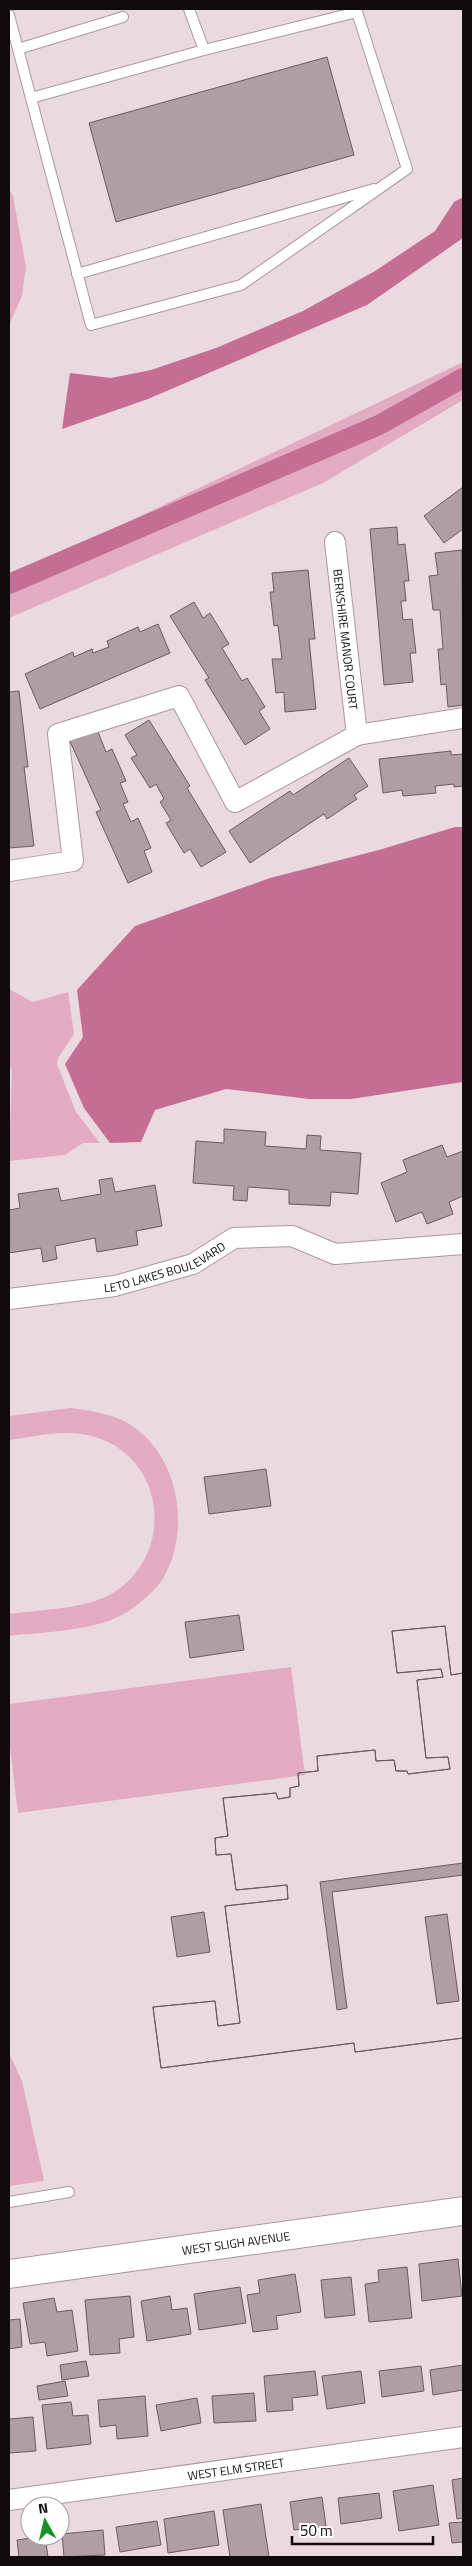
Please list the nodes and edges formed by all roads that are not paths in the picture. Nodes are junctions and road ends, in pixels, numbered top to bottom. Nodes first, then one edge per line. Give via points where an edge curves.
1 (189, 9) edge
2 (9, 15) edge
3 (123, 18) dead end
4 (18, 49) junction
5 (204, 50) junction
6 (31, 98) junction
7 (382, 187) junction
8 (77, 274) junction
9 (335, 542) dead end
10 (463, 718) edge
11 (357, 735) junction
12 (9, 871) edge
13 (463, 1244) edge
14 (9, 1299) edge
15 (69, 2192) dead end
16 (9, 2202) edge
17 (463, 2211) edge
18 (9, 2274) edge
19 (463, 2437) edge
20 (9, 2500) edge

1 - 5 lane
2 - 4 lane
3 - 4 lane
4 - 6 lane
5 - 6 lane
5 - 7 lane via 358,12 407,169
6 - 8 lane
7 - 8 lane
7 - 8 lane via 241,285 91,325
9 - 11 street, BERKSHIRE MANOR COURT
10 - 11 street
11 - 12 street via 235,802 179,696 58,734 73,861
13 - 14 street, LETO LAKES BOULEVARD via 334,1254 292,1236 234,1238 193,1264 115,1286
15 - 16 lane
17 - 18 main road, WEST SLIGH AVENUE
19 - 20 street, WEST ELM STREET

